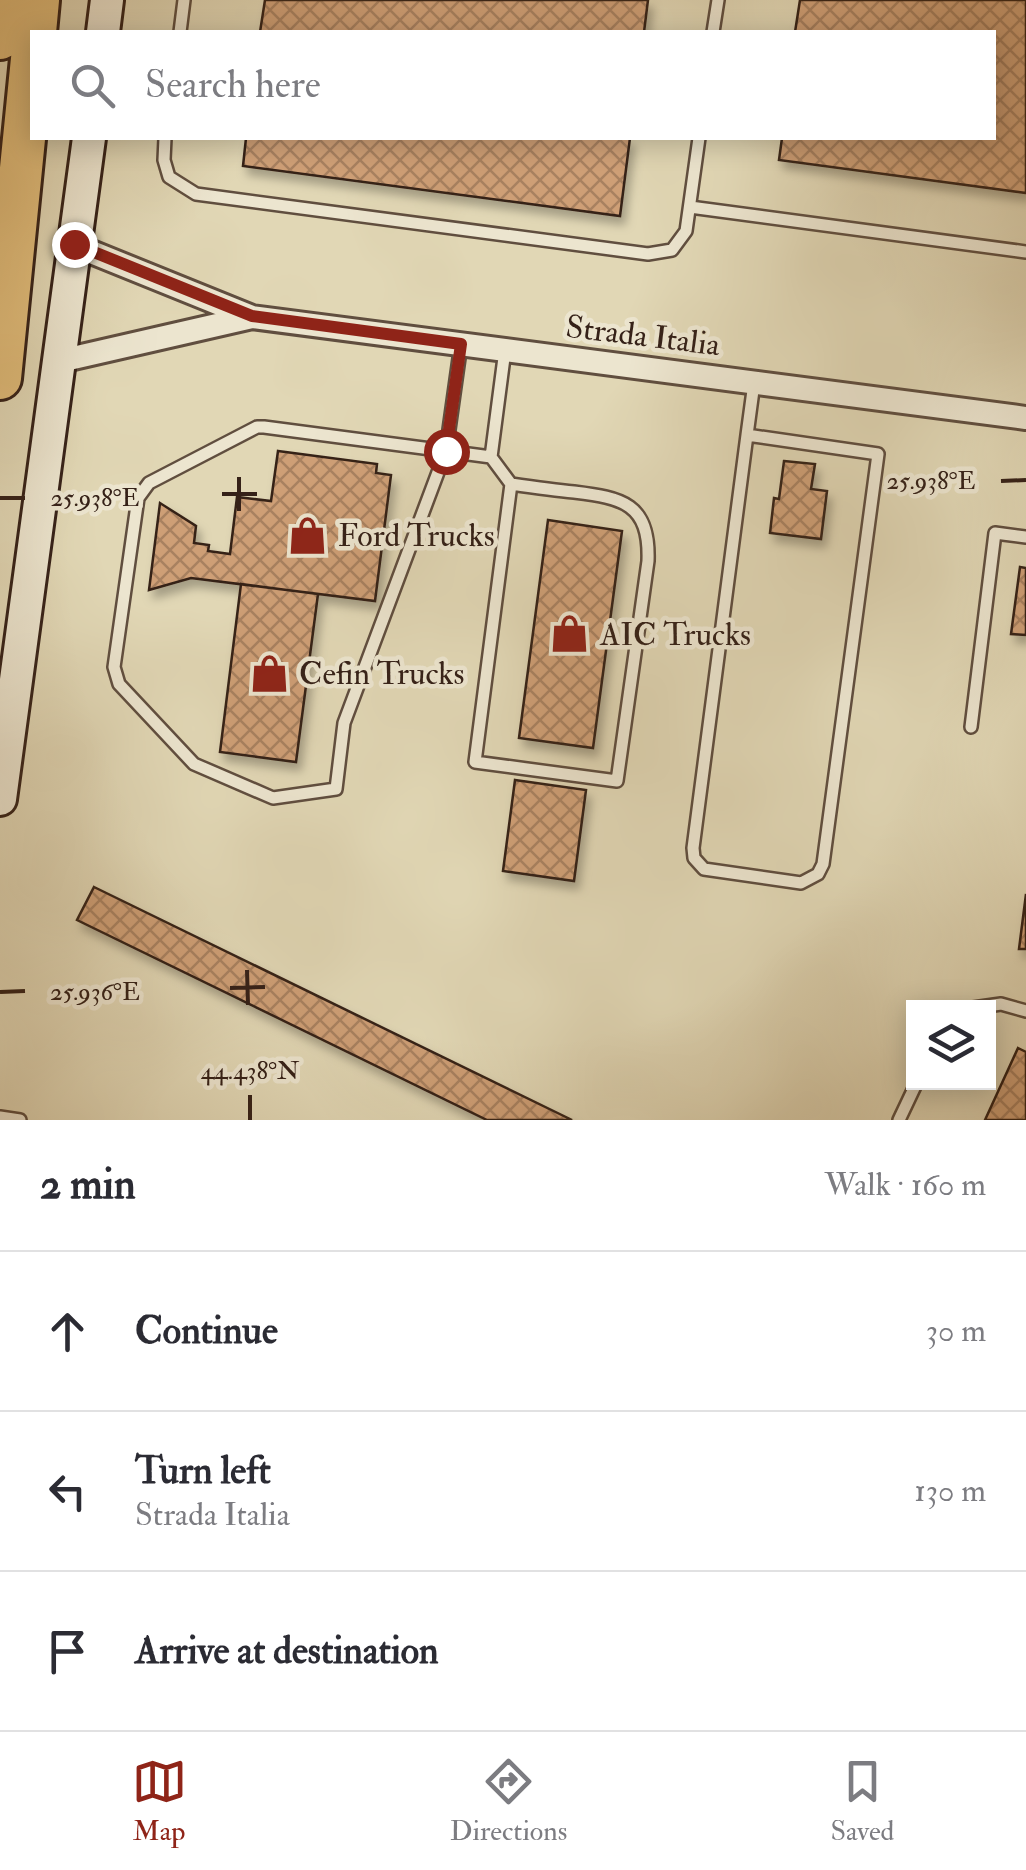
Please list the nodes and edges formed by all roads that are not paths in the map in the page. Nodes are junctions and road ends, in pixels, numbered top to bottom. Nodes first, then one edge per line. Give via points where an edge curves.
1 (4, 0) edge
2 (38, 0) edge
3 (108, 0) edge
4 (184, 0) edge
5 (718, 0) edge
6 (35, 30) edge
7 (103, 30) edge
8 (180, 30) edge
9 (713, 30) edge
10 (0, 38) edge
11 (30, 79) edge
12 (89, 140) edge
13 (165, 140) edge
14 (699, 140) edge
15 (690, 207) junction
16 (74, 244) junction
17 (1026, 252) edge
18 (252, 316) junction
19 (461, 344) junction
20 (505, 350) junction
21 (60, 361) junction
22 (0, 378) edge
23 (754, 382) junction
24 (1026, 418) edge
25 (747, 435) junction
26 (446, 451) junction
27 (490, 457) junction
28 (511, 484) junction
29 (1026, 537) edge
30 (971, 727) dead end
31 (0, 799) edge
32 (996, 1005) edge
33 (1026, 1011) edge
34 (913, 1090) edge
35 (0, 1117) edge
36 (20, 1120) edge
37 (900, 1120) edge

1 - 10 highway
2 - 6 highway
3 - 7 main road
4 - 8 lane
5 - 9 lane
11 - 22 highway
12 - 16 main road
13 - 15 lane via 169,177 196,194 628,252 672,250 682,242
14 - 15 lane
15 - 17 lane
16 - 18 street, Strada Italia
16 - 21 main road
18 - 19 street, Strada Italia
18 - 21 street, Strada Italia
19 - 20 street, Strada Italia
19 - 26 lane
20 - 23 street, Strada Italia
20 - 27 lane
21 - 31 main road
23 - 24 street, Strada Italia
23 - 25 lane
25 - 25 lane via 878,454 822,864 801,883 704,869 694,858
26 - 26 lane via 257,426 142,490 115,676 194,764 273,798 336,789 344,723
26 - 27 lane
27 - 28 lane
28 - 28 lane via 618,498 638,515 644,531 648,561 617,781 474,762
29 - 30 lane via 995,533
32 - 33 lane
34 - 37 lane
35 - 36 lane

